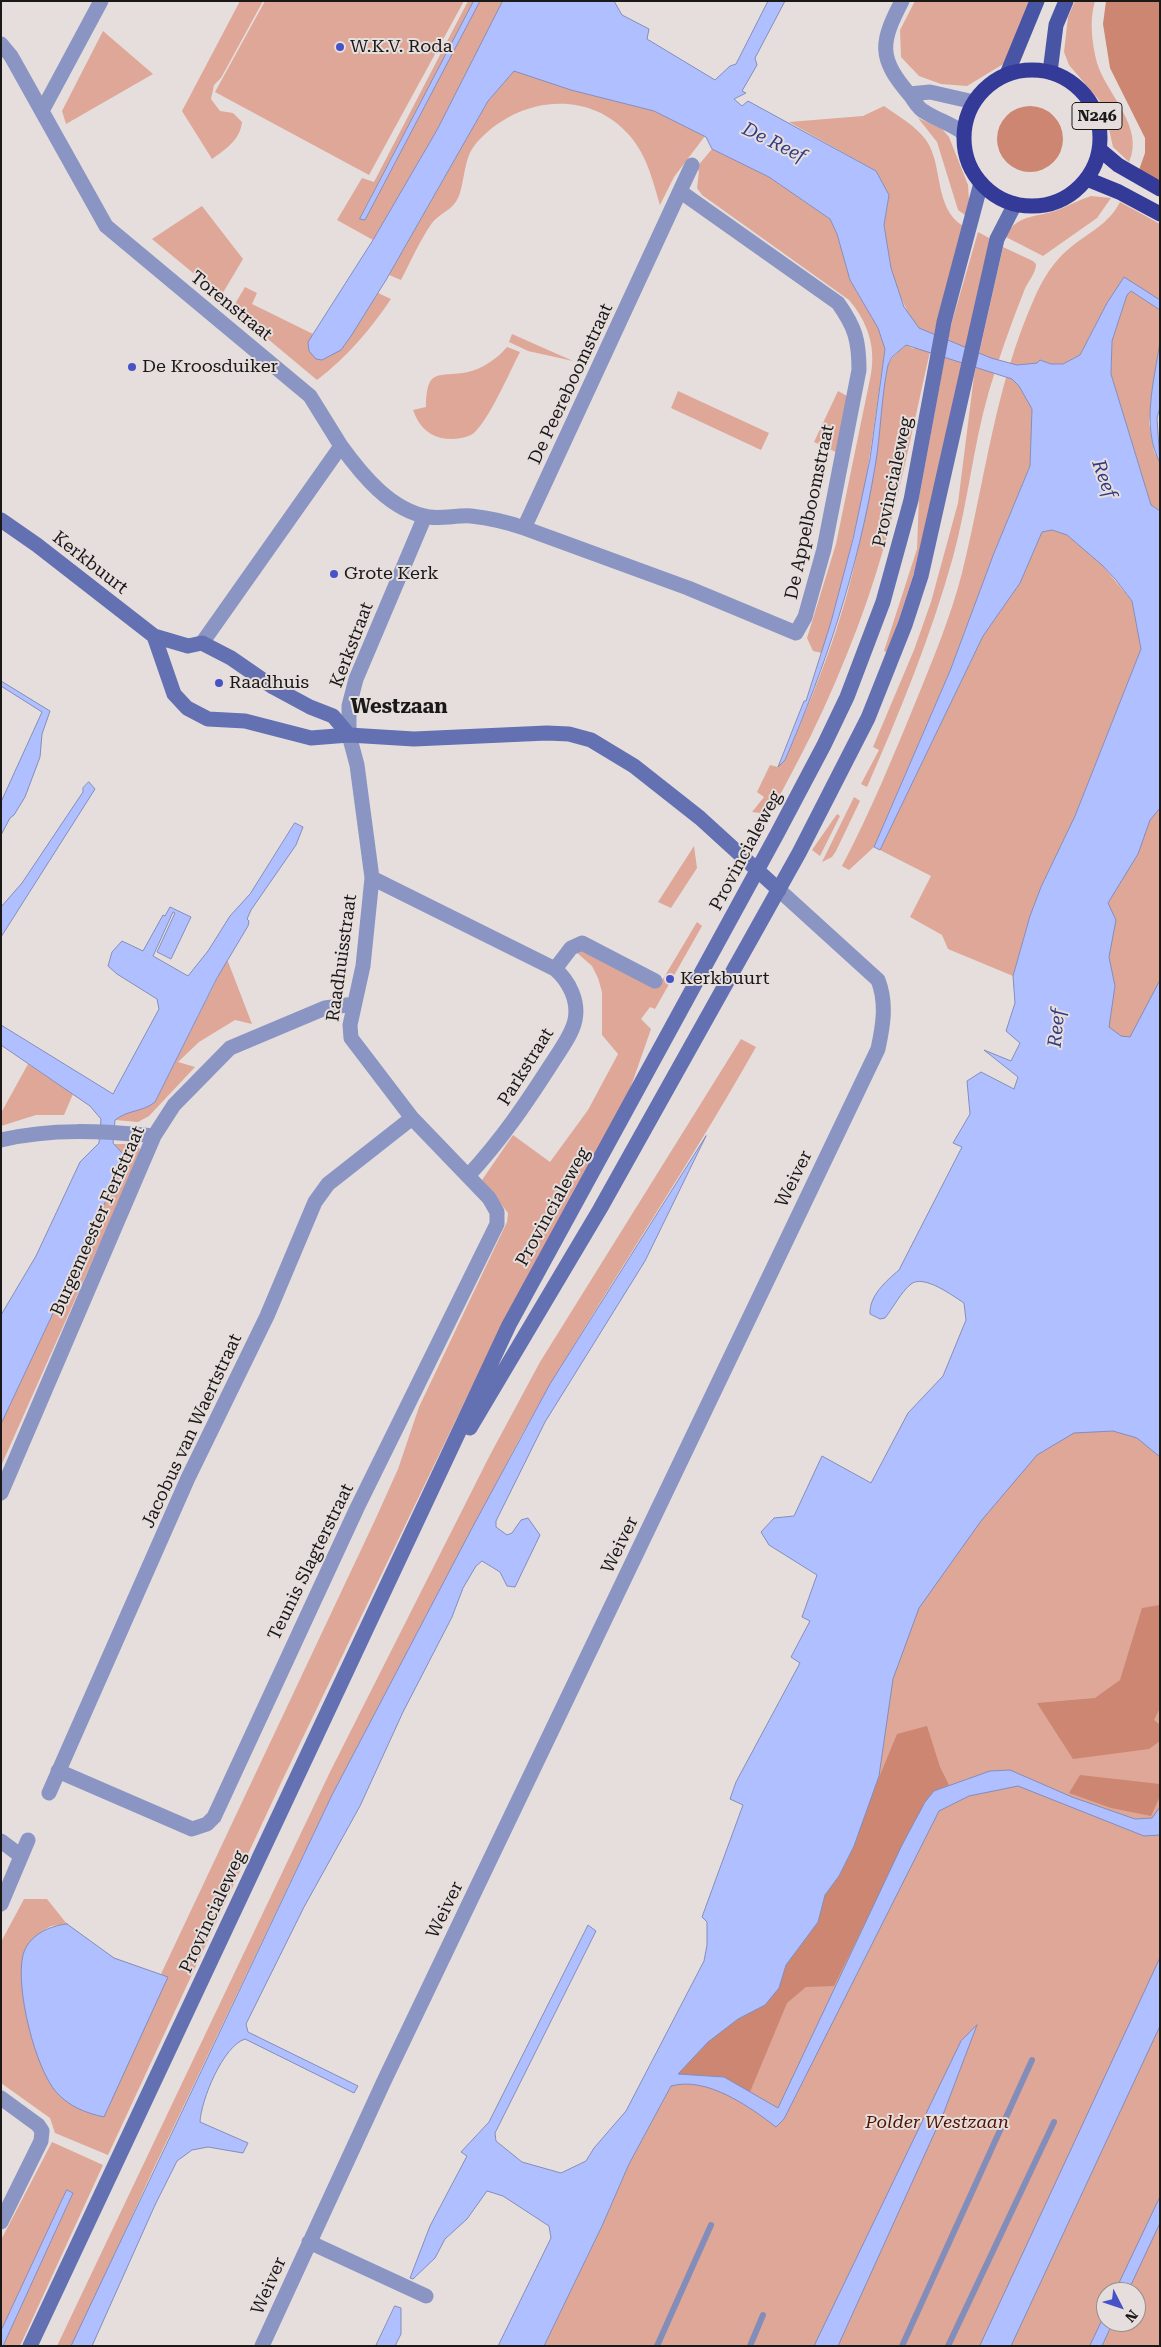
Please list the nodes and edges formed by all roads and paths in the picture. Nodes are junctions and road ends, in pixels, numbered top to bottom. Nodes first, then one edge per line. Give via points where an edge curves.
1 (101, 1) edge
2 (902, 1) edge
3 (1037, 1) edge
4 (1066, 1) edge
5 (1, 44) edge
6 (1050, 72) junction
7 (1007, 74) junction
8 (910, 94) junction
9 (974, 102) junction
10 (42, 111) junction
11 (962, 132) junction
12 (1100, 149) junction
13 (692, 165) dead end
14 (1087, 179) junction
15 (981, 183) junction
16 (1160, 189) edge
17 (681, 192) junction
18 (1015, 204) junction
19 (1160, 214) edge
20 (341, 446) junction
21 (426, 516) junction
22 (1, 520) edge
23 (524, 528) junction
24 (154, 636) junction
25 (202, 643) junction
26 (349, 734) junction
27 (757, 870) junction
28 (372, 878) junction
29 (779, 890) junction
30 (555, 969) junction
31 (655, 981) dead end
32 (354, 1004) junction
33 (412, 1118) junction
34 (154, 1136) junction
35 (1, 1140) edge
36 (468, 1176) junction
37 (1, 1493) edge
38 (431, 1494) junction
39 (58, 1771) junction
40 (48, 1793) dead end
41 (28, 1840) dead end
42 (1, 1841) edge
43 (21, 1856) junction
44 (1, 1904) edge
45 (1, 2098) edge
46 (1, 2222) edge
47 (309, 2242) junction
48 (426, 2296) dead end
49 (30, 2346) edge
50 (262, 2346) edge

1 - 10 street
2 - 8 street via 885,38 891,71
3 - 7 main road
4 - 6 main road via 1056,25
5 - 10 street, Torenstraat
6 - 7 highway, N246 via 1028,70
6 - 12 highway, N246 via 1079,88 1090,101 1099,124
7 - 9 highway, N246 via 982,91
8 - 9 street via 930,92
8 - 11 street via 923,112
9 - 11 highway, N246
10 - 20 street, Torenstraat via 106,226 310,396
11 - 15 highway, N246 via 966,160
12 - 14 highway, N246
12 - 16 highway, N246 via 1118,165
13 - 17 street, De Peereboomstraat
14 - 18 highway, N246 via 1075,191 1054,202 1031,206
14 - 19 highway
15 - 18 highway, N246 via 996,196
15 - 27 main road, Provincialeweg via 944,322 911,500 883,602 847,697
17 - 23 street, De Peereboomstraat
17 - 23 street, De Appelboomstraat via 838,303 852,323 859,344 860,370 824,548 805,617 796,633 688,588
18 - 29 main road, Provincialeweg via 997,239 930,539 905,625 847,762
20 - 21 street, Torenstraat via 378,490
20 - 25 street
21 - 23 street via 470,516
21 - 26 street, Kerkstraat via 356,679 349,706
22 - 24 main road, Kerkbuurt
24 - 25 main road, Kerkbuurt via 188,646
24 - 26 main road via 174,694 187,708 208,719 245,721 311,738
25 - 26 main road, Kerkbuurt via 231,658 273,687 333,716
26 - 27 main road via 414,739 547,733 592,740 642,772 700,818
26 - 28 street, Raadhuisstraat via 357,765
27 - 29 main road
27 - 38 main road, Provincialeweg via 509,1325
28 - 30 street, Parkstraat
28 - 32 street, Raadhuisstraat via 363,966
29 - 38 main road, Provincialeweg via 600,1208
29 - 47 street, Weiver via 878,980 884,1001 878,1048
30 - 31 street via 570,948 582,943
30 - 36 street, Parkstraat via 574,996 576,1018 573,1028 508,1131
32 - 33 street, Raadhuisstraat via 351,1038
32 - 34 street, Burgemeester Ferfstraat via 325,1008 230,1048 174,1105
33 - 36 street, Raadhuisstraat
33 - 39 street, Jacobus van Waertstraat via 328,1184 315,1202 267,1316 196,1461
34 - 35 street via 92,1130 31,1133
34 - 37 street, Burgemeester Ferfstraat
36 - 39 street, Teunis Slagterstraat via 494,1205 497,1224 340,1543 214,1817 207,1824 192,1829
38 - 49 main road, Provincialeweg
39 - 40 street, Jacobus van Waertstraat
41 - 43 street
42 - 43 street
43 - 44 street
45 - 46 street via 38,2125 42,2132 41,2141
47 - 48 street
47 - 50 street, Weiver

